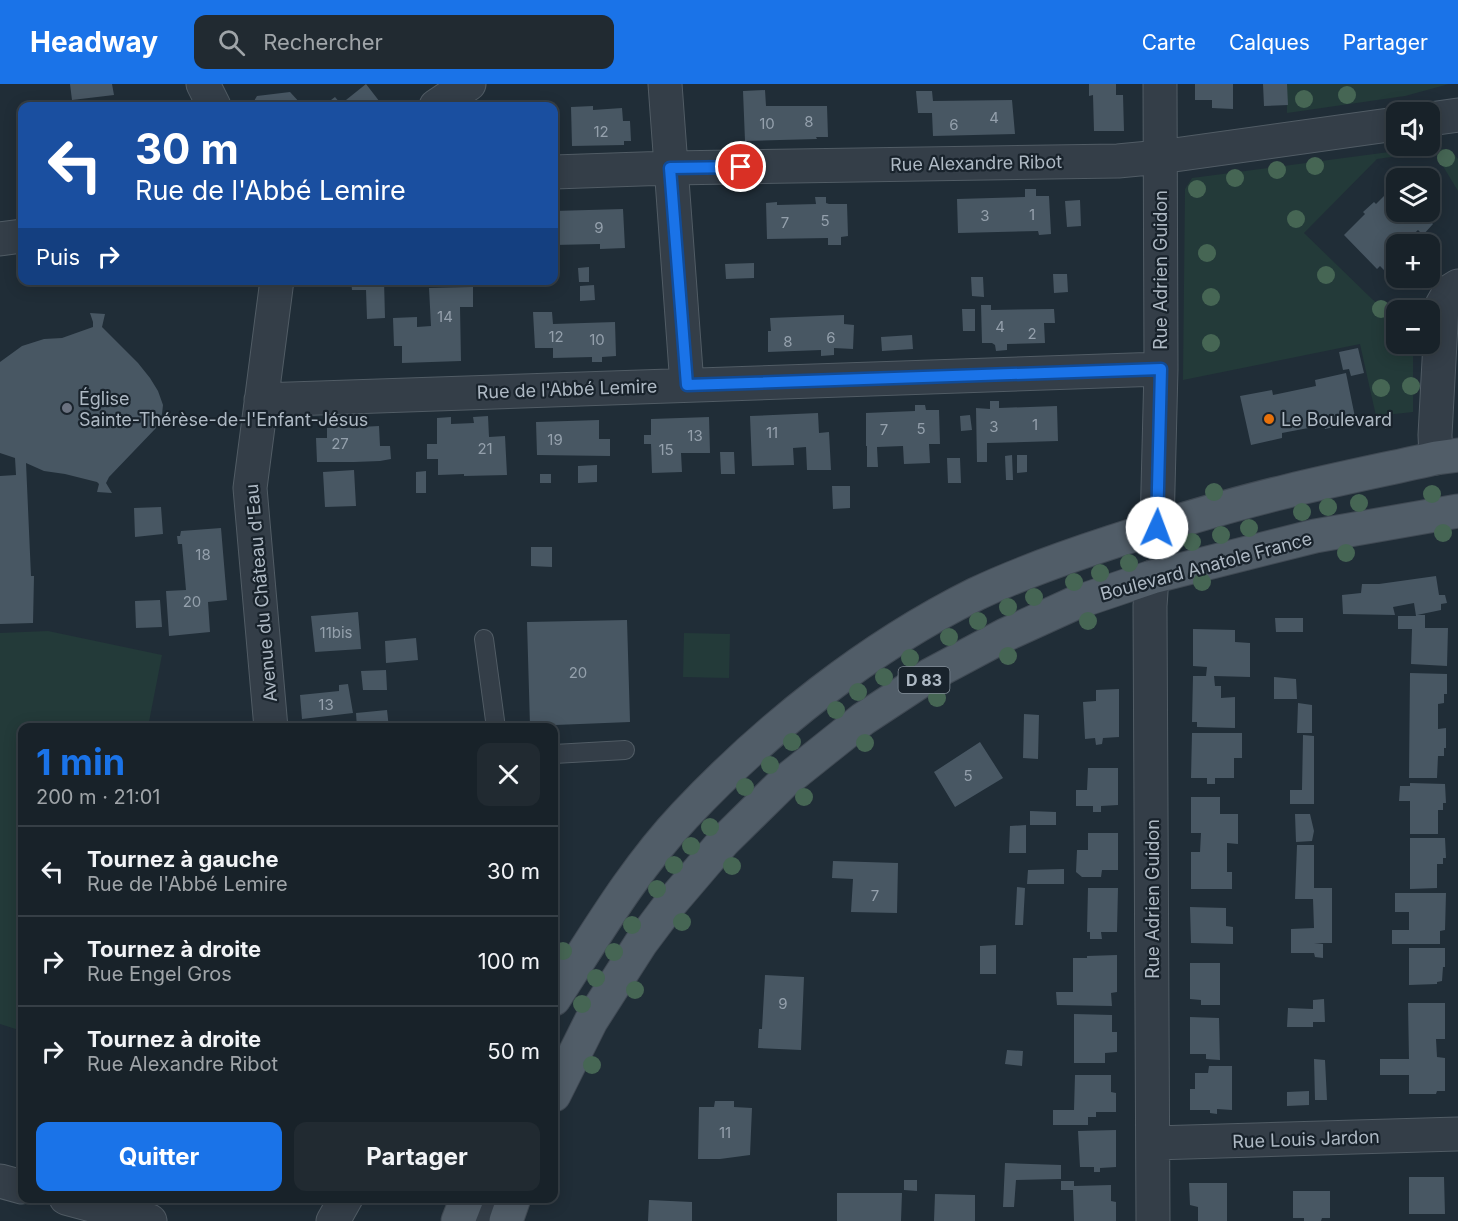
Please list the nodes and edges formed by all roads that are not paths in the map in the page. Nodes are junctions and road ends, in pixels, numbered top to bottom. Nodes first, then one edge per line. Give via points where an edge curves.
1 (203, 84) edge
2 (469, 84) edge
3 (665, 84) edge
4 (1160, 84) edge
5 (212, 102) edge
6 (442, 102) edge
7 (1458, 115) edge
8 (1440, 118) edge
9 (1386, 125) edge
10 (1160, 157) junction
11 (670, 168) junction
12 (558, 172) edge
13 (18, 237) edge
14 (0, 239) edge
15 (276, 285) edge
16 (1458, 286) edge
17 (1161, 369) junction
18 (687, 385) junction
19 (261, 400) junction
20 (1447, 457) edge
21 (1458, 511) edge
22 (1157, 528) junction
23 (1152, 577) junction
24 (484, 639) dead end
25 (272, 723) edge
26 (495, 723) edge
27 (625, 750) dead end
28 (558, 754) edge
29 (558, 993) edge
30 (558, 1087) edge
31 (1458, 1134) edge
32 (1154, 1143) junction
33 (0, 1181) edge
34 (18, 1186) edge
35 (84, 1203) edge
36 (343, 1203) edge
37 (464, 1203) edge
38 (488, 1203) edge
39 (512, 1203) edge
40 (150, 1221) edge
41 (333, 1221) edge
42 (458, 1221) edge
43 (487, 1221) edge
44 (506, 1221) edge
45 (1153, 1221) edge

1 - 5 street
2 - 6 street
3 - 11 street
4 - 10 street, Rue Adrien Guidon
7 - 8 street
9 - 10 street, Rue Alexandre Ribot
10 - 11 street, Rue Alexandre Ribot via 1118,161
10 - 17 street, Rue Adrien Guidon
11 - 12 street, Rue Alexandre Ribot
11 - 18 street
13 - 14 street
15 - 19 street, Avenue du Château d'Eau
16 - 20 street via 1442,305 1435,435
17 - 18 street, Rue de l'Abbé Lemire
17 - 22 street, Rue Adrien Guidon
18 - 19 street, Rue de l'Abbé Lemire
19 - 25 street, Avenue du Château d'Eau via 250,488
20 - 22 main road, D 83 via 1287,491
21 - 23 main road, Boulevard Anatole France / D 83 via 1315,536
22 - 29 main road, D 83 via 1057,560 977,594 906,633 839,678 747,753 684,816 632,879
23 - 30 main road, Boulevard Anatole France / D 83 via 1075,603 930,675 863,719 784,782 724,841 641,943 591,1021
23 - 32 street, Rue Adrien Guidon
24 - 26 lane
27 - 28 lane
31 - 32 street, Rue Louis Jardon
32 - 45 street, Rue Adrien Guidon
33 - 34 street
35 - 40 street
36 - 41 street
37 - 42 main road
38 - 43 street
39 - 44 main road

